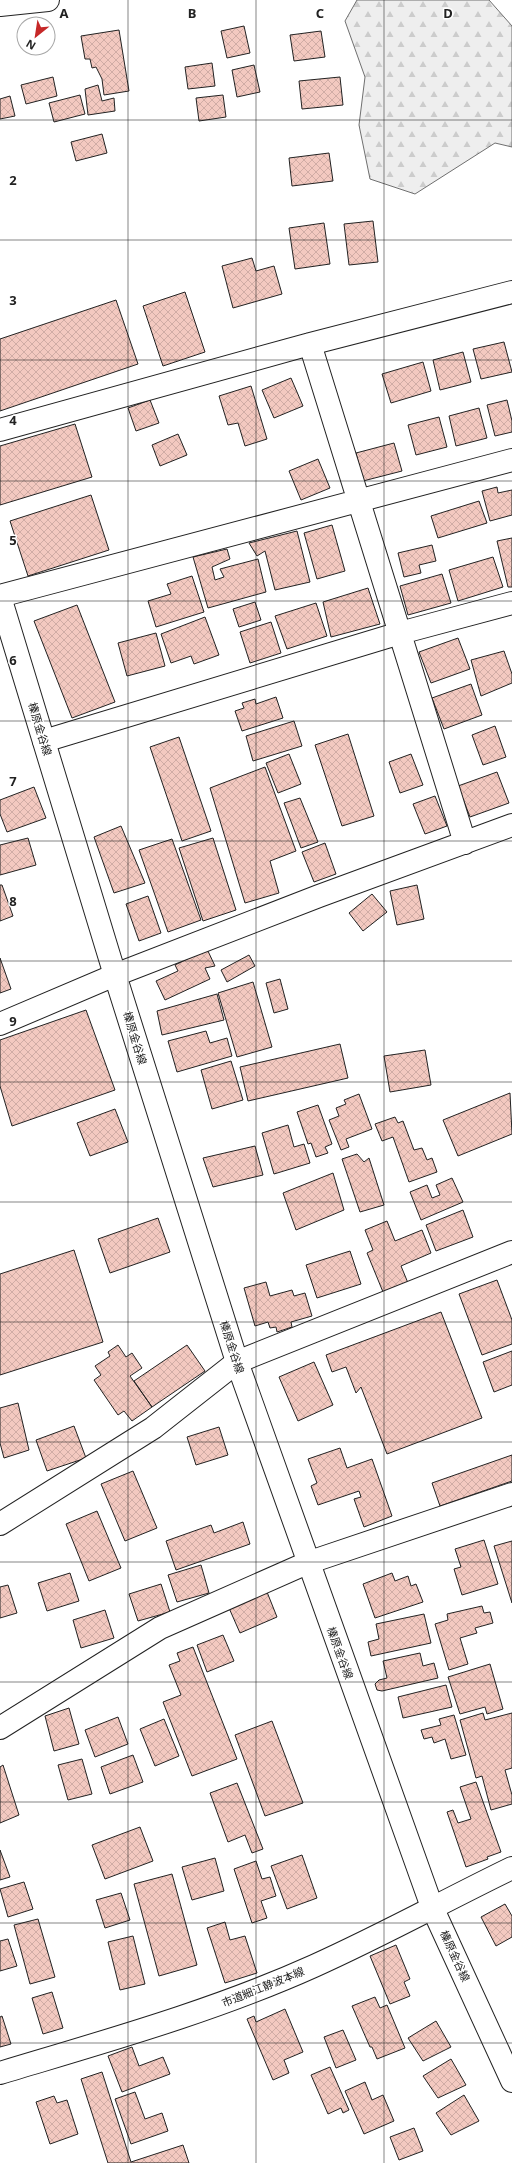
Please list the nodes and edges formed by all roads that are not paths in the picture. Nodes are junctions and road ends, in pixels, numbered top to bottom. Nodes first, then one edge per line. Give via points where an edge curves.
1 (48, 0) edge
2 (0, 5) edge
3 (512, 292) edge
4 (310, 344) junction
5 (0, 430) edge
6 (512, 460) edge
7 (359, 502) junction
8 (0, 597) edge
9 (512, 603) edge
10 (400, 632) junction
11 (44, 741) junction
12 (512, 825) edge
13 (465, 843) junction
14 (115, 975) junction
15 (0, 1024) edge
16 (512, 1252) edge
17 (237, 1362) junction
18 (512, 1494) edge
19 (0, 1524) edge
20 (307, 1563) junction
21 (0, 1728) edge
22 (512, 1868) edge
23 (432, 1907) junction
24 (0, 2073) edge
25 (512, 2081) edge

1 - 2 street
3 - 4 street
4 - 5 street
4 - 7 street
6 - 7 street
7 - 8 street
7 - 10 street
8 - 11 street, 榛原金谷線
9 - 10 street
10 - 11 street
10 - 13 street
11 - 14 street, 榛原金谷線
12 - 13 street
13 - 14 street
14 - 15 street
14 - 17 street, 榛原金谷線
16 - 17 street
17 - 19 street via 153,1428
17 - 20 street, 榛原金谷線
18 - 20 street
20 - 21 street via 160,1628
20 - 23 street, 榛原金谷線
22 - 23 street, 市道細江静波本線
23 - 24 street, 市道細江静波本線 via 314,1966 226,2002
23 - 25 street, 榛原金谷線

